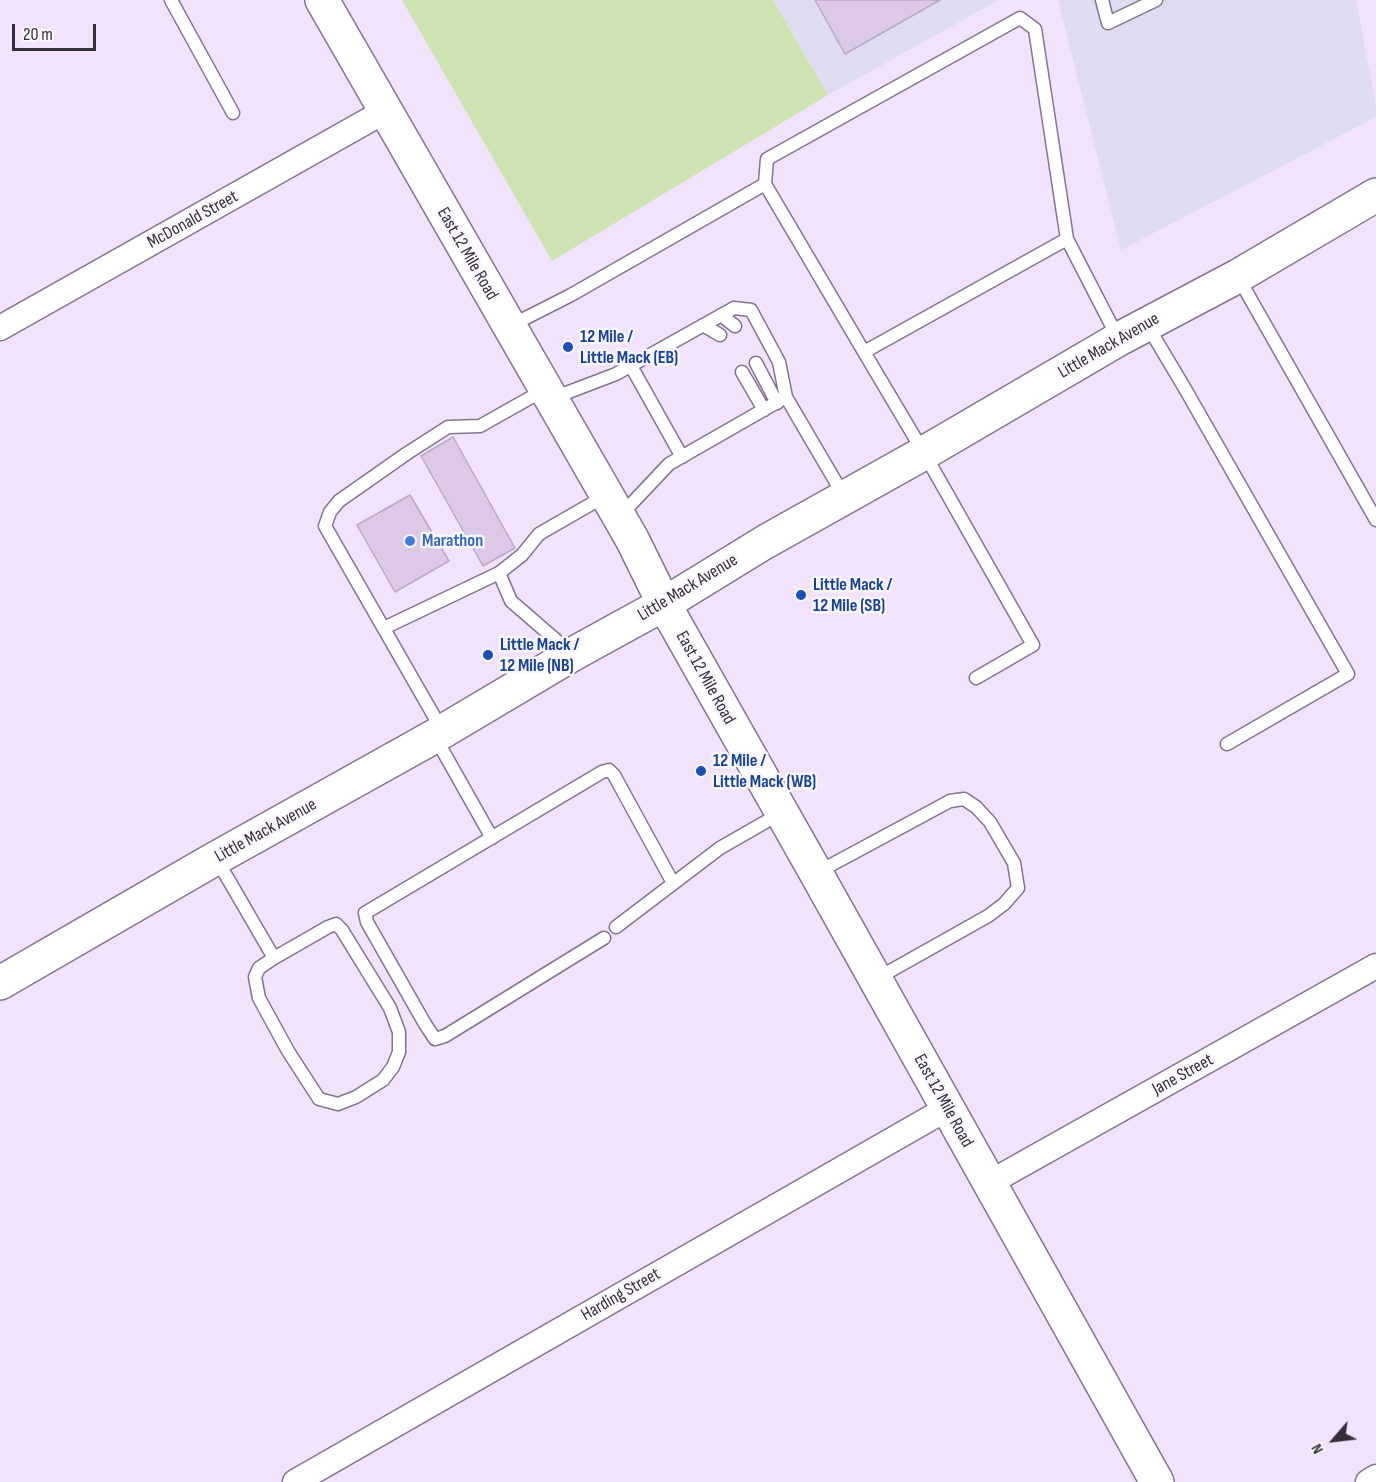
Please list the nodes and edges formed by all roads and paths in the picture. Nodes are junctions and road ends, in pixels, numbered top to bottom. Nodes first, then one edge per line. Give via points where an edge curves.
1 (171, 0) edge
2 (322, 0) edge
3 (1102, 0) edge
4 (1156, 0) edge
5 (385, 111) junction
6 (233, 113) dead end
7 (765, 184) junction
8 (1376, 195) edge
9 (1067, 239) junction
10 (1238, 276) junction
11 (721, 315) junction
12 (703, 325) junction
13 (735, 326) dead end
14 (509, 327) junction
15 (0, 328) edge
16 (1133, 332) junction
17 (720, 335) dead end
18 (864, 352) junction
19 (756, 363) dead end
20 (631, 366) junction
21 (741, 372) dead end
22 (548, 394) junction
23 (782, 400) junction
24 (764, 410) junction
25 (924, 453) junction
26 (682, 457) junction
27 (845, 497) junction
28 (613, 506) junction
29 (1376, 520) edge
30 (499, 573) junction
31 (664, 604) junction
32 (384, 628) junction
33 (573, 654) junction
34 (976, 678) dead end
35 (439, 734) junction
36 (1227, 744) dead end
37 (782, 813) junction
38 (492, 838) junction
39 (217, 858) junction
40 (816, 873) junction
41 (673, 883) junction
42 (616, 927) dead end
43 (604, 938) dead end
44 (274, 958) junction
45 (1376, 966) edge
46 (875, 980) junction
47 (0, 983) edge
48 (948, 1108) junction
49 (989, 1183) junction
50 (1376, 1477) edge
51 (295, 1482) edge
52 (1158, 1482) edge
53 (1368, 1482) edge

1 - 6 lane
2 - 5 main road, East 12 Mile Road
3 - 4 lane via 1108,23
5 - 14 main road, East 12 Mile Road
5 - 15 street, McDonald Street
7 - 9 lane via 767,159 1020,18 1035,29
7 - 14 lane
7 - 18 lane
8 - 10 main road, Little Mack Avenue
9 - 16 lane
9 - 18 lane
10 - 16 main road, Little Mack Avenue
10 - 29 lane
11 - 12 lane
11 - 13 lane
11 - 23 lane via 734,308 751,310 779,362
12 - 17 lane
12 - 20 lane
14 - 22 main road, East 12 Mile Road
16 - 25 main road, Little Mack Avenue
16 - 36 lane via 1184,387 1348,675
18 - 25 lane
19 - 23 lane
20 - 22 lane
20 - 26 lane
21 - 24 lane
22 - 28 main road, East 12 Mile Road
22 - 32 lane via 480,426 448,427 339,501 330,512 325,526
23 - 24 lane
23 - 27 lane
24 - 26 lane
25 - 27 main road, Little Mack Avenue
25 - 34 lane via 1033,645
26 - 28 lane
27 - 31 main road, Little Mack Avenue
28 - 30 lane via 539,534 522,555
28 - 31 main road, East 12 Mile Road
30 - 32 lane
30 - 33 lane via 511,601
31 - 33 main road, Little Mack Avenue
31 - 37 main road, East 12 Mile Road
32 - 35 lane
33 - 35 main road, Little Mack Avenue
35 - 38 lane
35 - 39 main road, Little Mack Avenue
37 - 40 main road, East 12 Mile Road
37 - 41 lane via 720,848
38 - 41 lane via 609,770
38 - 43 lane via 365,913 435,1039
39 - 44 lane
39 - 47 main road, Little Mack Avenue
40 - 46 main road, East 12 Mile Road
40 - 46 lane via 950,801 964,799 990,822 1014,863 1018,888 1004,904
41 - 42 lane
44 - 44 lane via 259,968 255,977 259,998 319,1099 338,1104 383,1080 399,1052 399,1032 390,1008 342,930 336,924 328,927
45 - 49 street, Jane Street
46 - 48 main road, East 12 Mile Road
48 - 49 main road, East 12 Mile Road
48 - 51 street, Harding Street
49 - 52 main road, East 12 Mile Road
50 - 53 street

